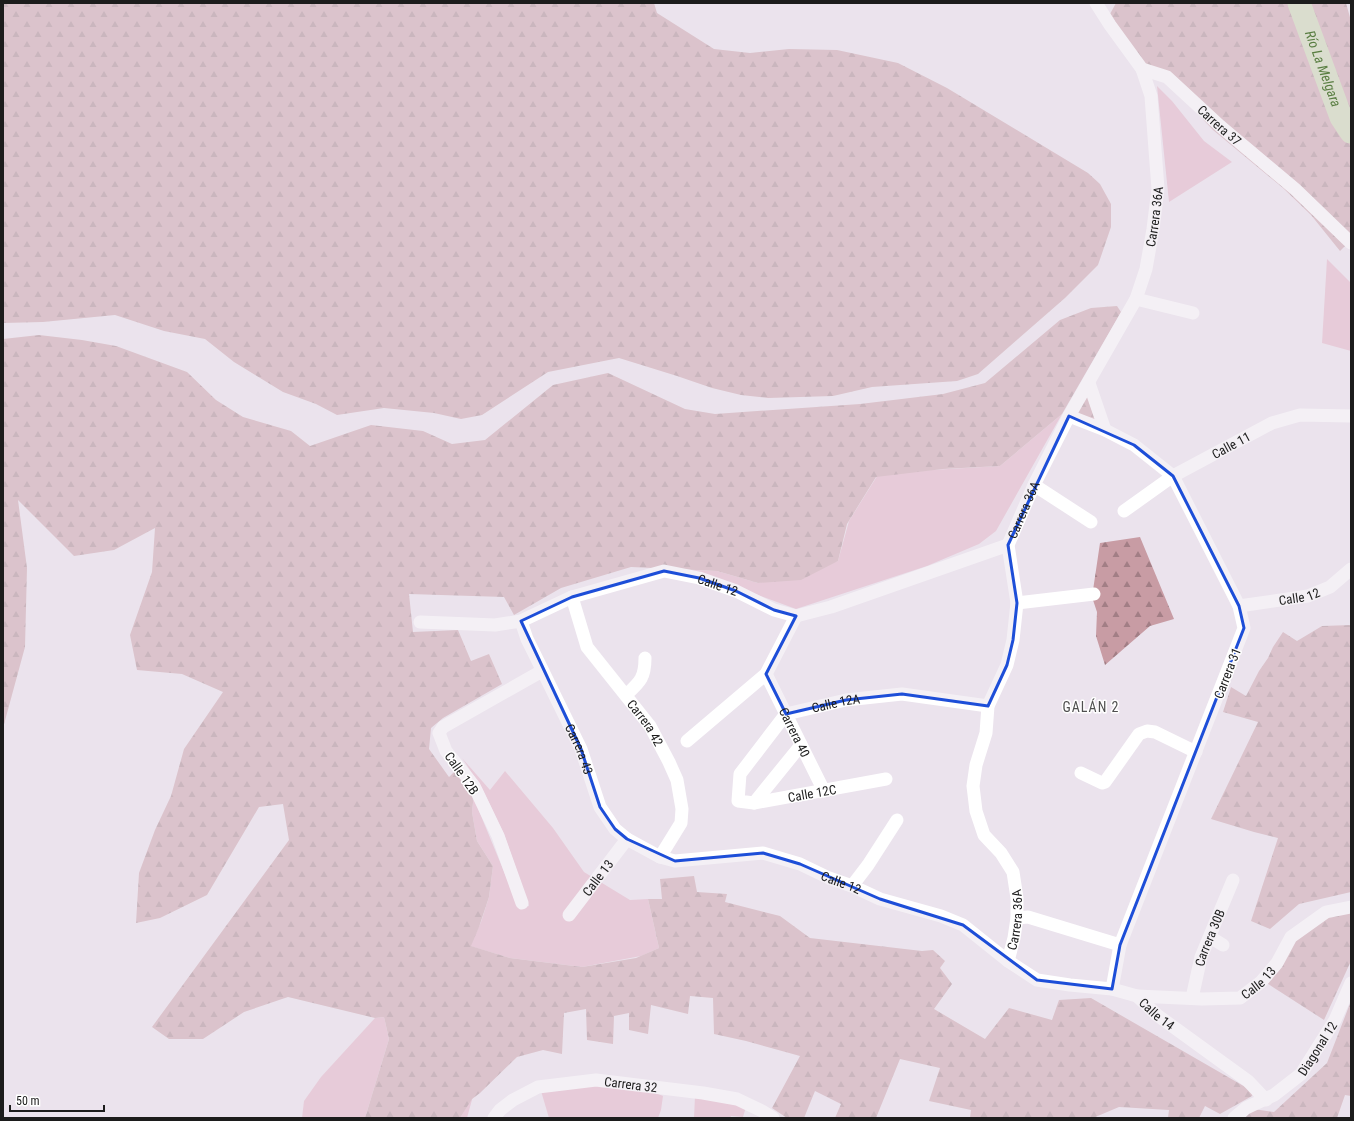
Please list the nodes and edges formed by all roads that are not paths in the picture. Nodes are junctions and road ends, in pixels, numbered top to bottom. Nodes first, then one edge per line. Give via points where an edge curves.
1 (1096, 3) edge
2 (1142, 69) junction
3 (1351, 243) edge
4 (1136, 299) junction
5 (1193, 313) dead end
6 (1089, 383) junction
7 (1069, 416) junction
8 (1351, 416) edge
9 (1105, 430) junction
10 (1173, 476) junction
11 (1034, 485) junction
12 (1124, 511) dead end
13 (1091, 522) dead end
14 (1008, 545) junction
15 (1351, 569) edge
16 (1094, 594) dead end
17 (572, 597) junction
18 (1017, 603) junction
19 (1239, 606) junction
20 (796, 616) junction
21 (521, 621) junction
22 (420, 622) dead end
23 (645, 658) dead end
24 (542, 670) junction
25 (766, 674) junction
26 (626, 695) junction
27 (988, 706) junction
28 (786, 714) junction
29 (687, 741) dead end
30 (801, 745) junction
31 (1196, 752) junction
32 (1081, 773) dead end
33 (886, 779) dead end
34 (824, 791) junction
35 (754, 803) junction
36 (897, 820) dead end
37 (627, 839) junction
38 (660, 857) junction
39 (1233, 880) dead end
40 (852, 886) junction
41 (522, 903) dead end
42 (1351, 908) edge
43 (569, 915) dead end
44 (1017, 918) junction
45 (1210, 938) junction
46 (1120, 945) junction
47 (1223, 945) dead end
48 (1008, 961) junction
49 (1351, 983) edge
50 (1112, 989) junction
51 (1138, 996) junction
52 (1192, 998) junction
53 (1266, 1100) junction
54 (494, 1118) edge
55 (773, 1118) edge
56 (1234, 1118) edge

1 - 2 street
2 - 3 street, Carrera 37 via 1167,77 1295,189
2 - 4 street, Carrera 36A via 1151,96 1158,189 1146,269
4 - 5 street
4 - 6 street, Carrera 36A
6 - 7 street, Carrera 36A
6 - 9 street
7 - 9 street, Carrera 31
7 - 11 street, Carrera 36A
8 - 10 street, Calle 11 via 1300,416 1272,423
9 - 10 street, Carrera 31 via 1134,444
10 - 12 street, Calle 11
10 - 19 street, Carrera 31
11 - 13 street
11 - 14 street, Carrera 36A
14 - 18 street, Carrera 36A
14 - 20 street, Calle 12 via 831,607
15 - 19 street, Calle 12 via 1330,587 1308,596
16 - 18 street
17 - 20 street, Calle 12 via 664,571 699,578 736,591 774,610
17 - 21 street, Calle 12
17 - 26 street, Carrera 42 via 587,646
18 - 27 street, Carrera 36A via 1007,665
19 - 31 street, Carrera 31 via 1244,628
20 - 25 street
21 - 22 street, Calle 12 via 495,625
21 - 24 street, Carrera 43
23 - 26 street via 645,671 639,684
24 - 37 street, Carrera 43 via 581,749 600,807 615,829
24 - 41 street, Calle 12B via 443,727 439,733 446,751 474,786 498,836
25 - 28 street, Carrera 40
25 - 29 street
26 - 38 street, Carrera 42 via 650,726 677,780 682,809 681,823
27 - 28 street, Calle 12A via 902,694 846,700
27 - 44 street, Carrera 36A via 986,733 976,765 973,786 976,811 984,835 1001,853 1013,872
28 - 30 street, Carrera 40
28 - 35 street, Calle 12C via 740,774 738,801
30 - 34 street, Carrera 40
30 - 35 street
31 - 32 street via 1155,732 1146,731 1139,734 1105,782
31 - 46 street, Carrera 31
33 - 34 street, Calle 12C
34 - 35 street, Calle 12C
36 - 40 street
37 - 38 street, Carrera 43
37 - 43 street, Calle 13
38 - 40 street, Calle 12 via 675,861 763,853 800,864
39 - 45 street, Carrera 30B
40 - 48 street, Calle 12 via 880,900 941,916 963,925
42 - 52 street, Calle 13 via 1326,912 1291,937 1277,964 1240,998
44 - 46 street via 1028,916
44 - 48 street, Carrera 36A
45 - 47 street
45 - 52 street, Carrera 30B via 1201,957
46 - 50 street, Carrera 31
48 - 50 street, Calle 14 via 1037,980
49 - 53 street, Diagonal 12 via 1335,1020 1301,1074
50 - 51 street, Calle 14
51 - 52 street, Calle 13
51 - 53 street, Calle 14 via 1157,1015 1248,1081
53 - 56 street via 1246,1108
54 - 55 street, Carrera 32 via 513,1100 538,1087 596,1080 703,1092 737,1099

